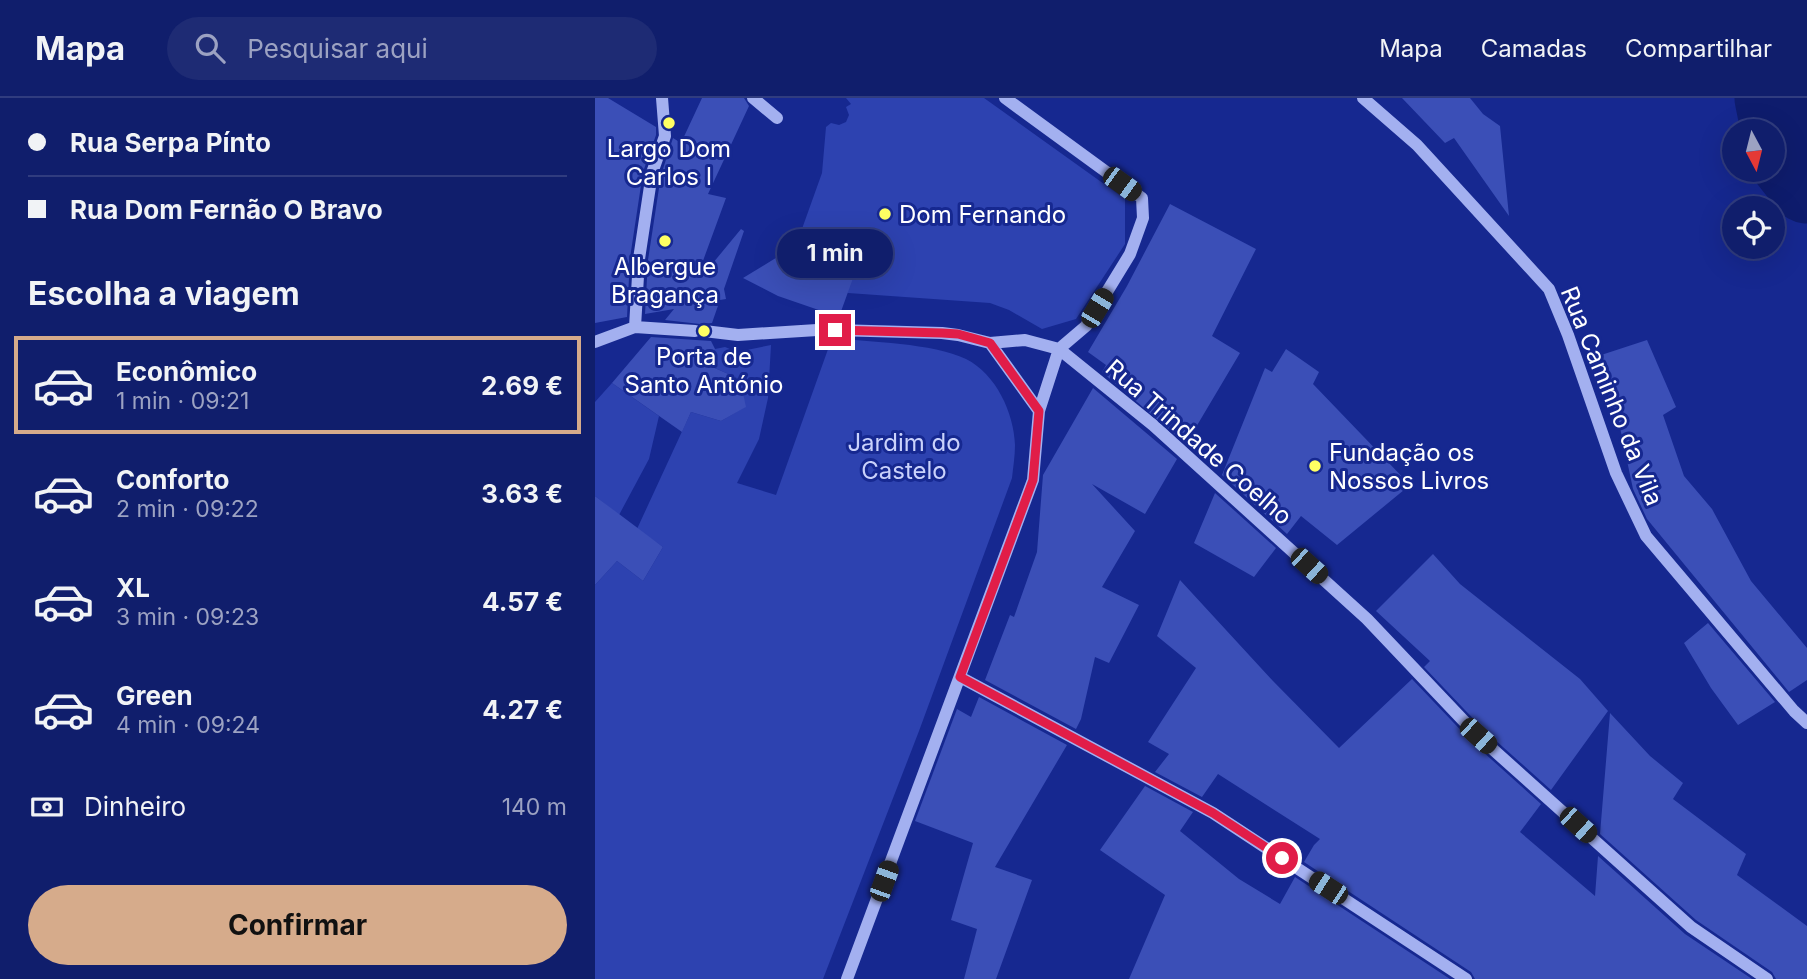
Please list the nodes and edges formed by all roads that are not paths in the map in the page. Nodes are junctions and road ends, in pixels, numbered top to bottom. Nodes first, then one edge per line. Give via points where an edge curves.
1 (662, 98) edge
2 (753, 98) edge
3 (1005, 98) edge
4 (1363, 98) edge
5 (777, 118) dead end
6 (635, 327) junction
7 (817, 330) dead end
8 (835, 330) dead end
9 (595, 342) edge
10 (990, 343) junction
11 (1059, 349) junction
12 (1039, 411) junction
13 (960, 677) junction
14 (1807, 723) edge
15 (847, 979) edge
16 (1466, 979) edge
17 (1767, 979) edge

1 - 6 street via 666,136 652,173
2 - 5 street
3 - 11 street via 1142,198 1143,218 1130,254 1086,326
4 - 14 street, Rua Caminho da Vila via 1417,145 1549,289 1616,473 1646,537
6 - 7 street via 738,335
6 - 9 street
8 - 10 street via 958,334
10 - 11 street, Rua Trindade Coelho via 1025,340
10 - 12 street
11 - 12 street
11 - 17 street, Rua Trindade Coelho via 1153,425 1357,610 1478,736 1691,926
12 - 13 street via 1033,480
13 - 15 street
13 - 16 street via 1213,813

